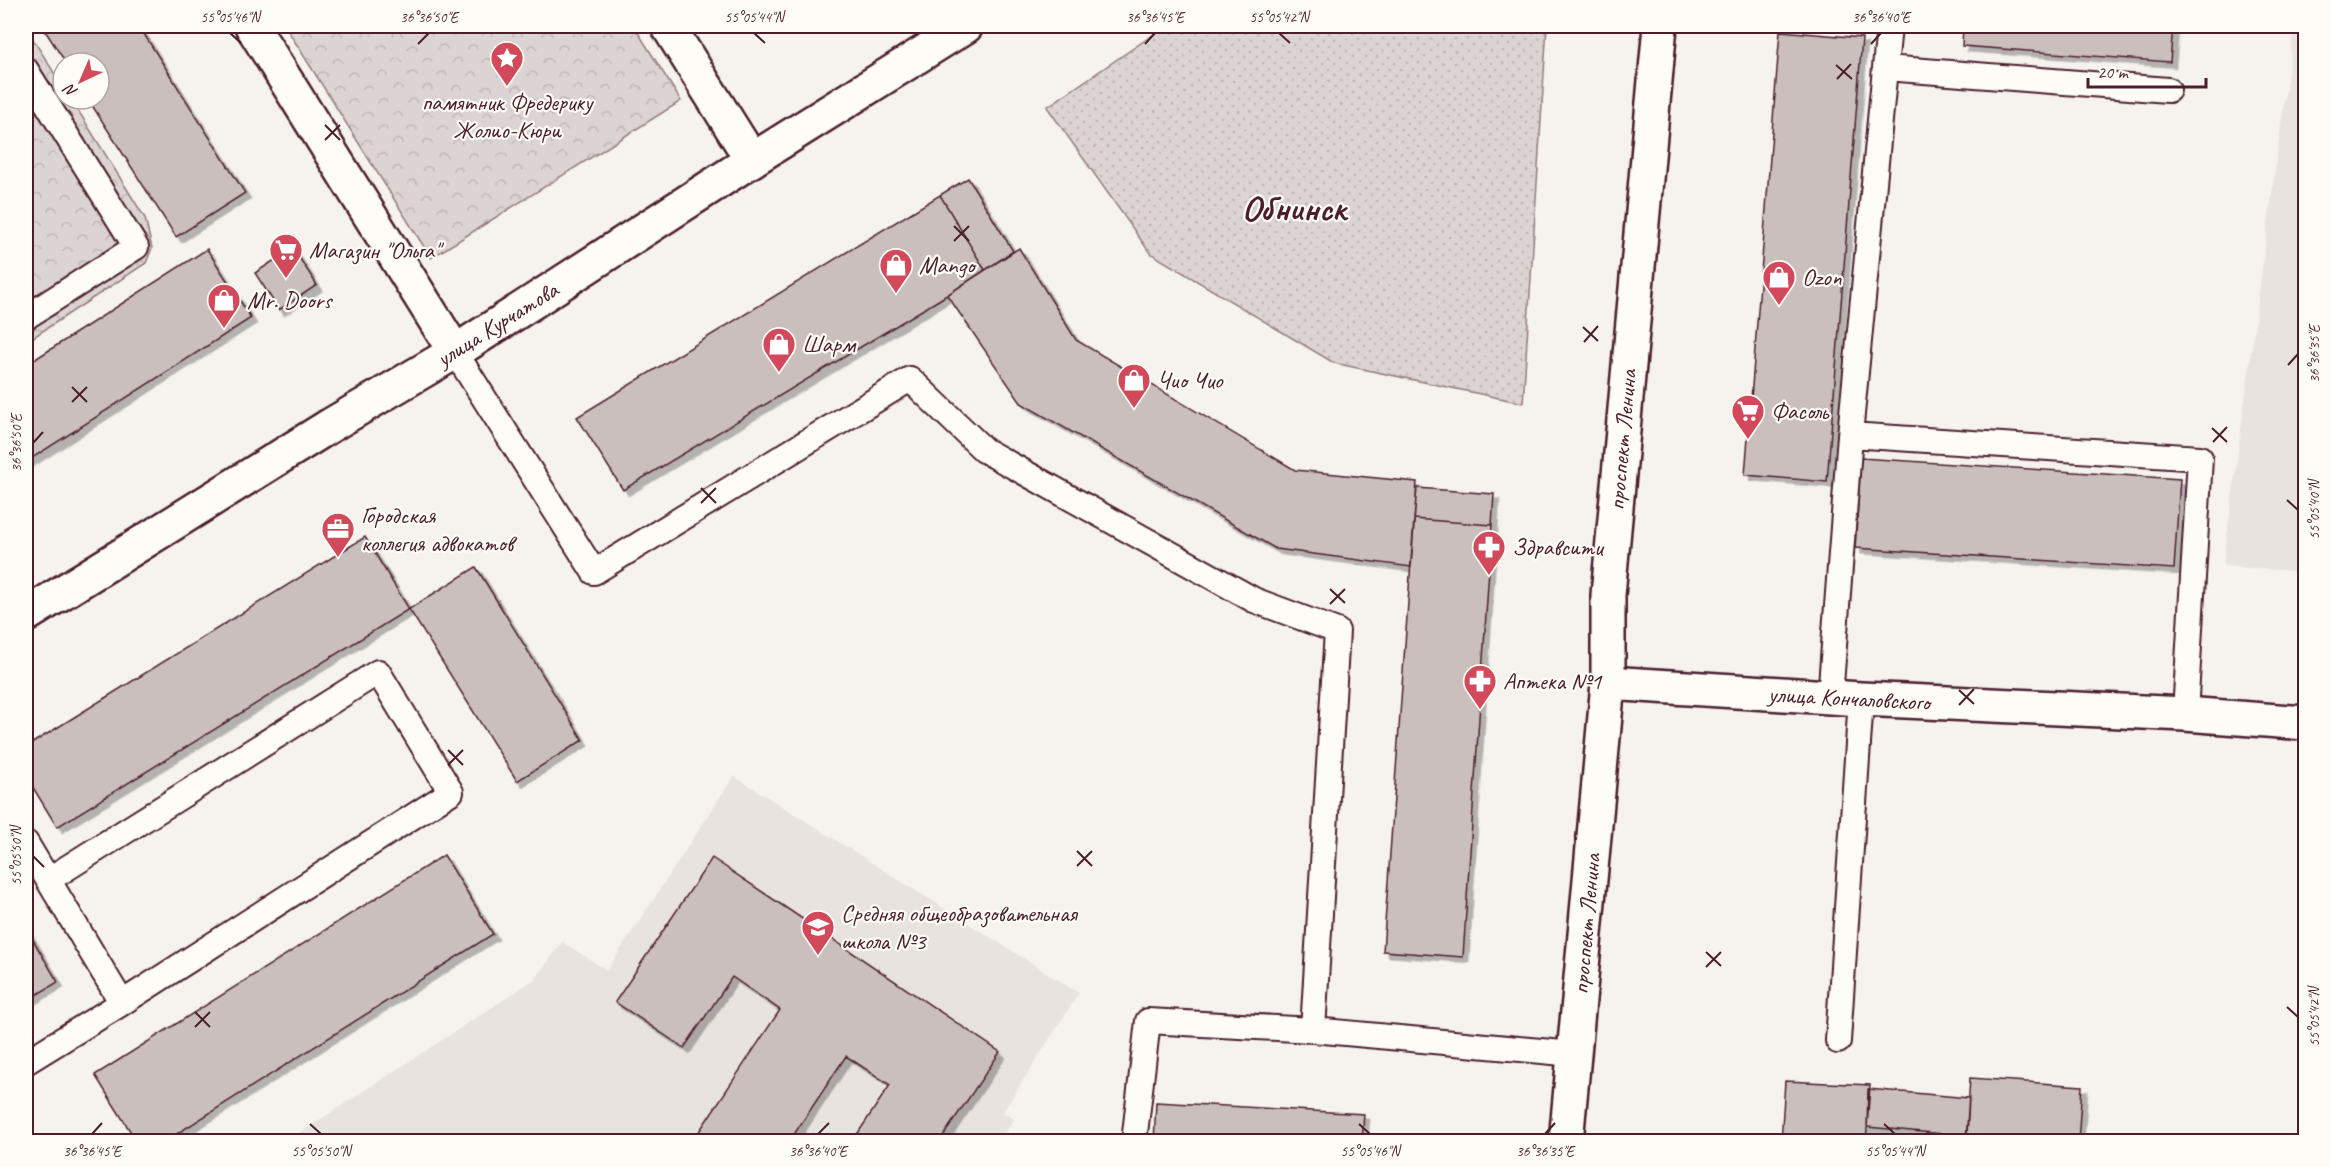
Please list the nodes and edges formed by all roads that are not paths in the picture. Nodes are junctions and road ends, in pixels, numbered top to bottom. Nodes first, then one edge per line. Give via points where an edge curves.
1 (252, 26) edge
2 (668, 26) edge
3 (966, 26) edge
4 (1660, 26) edge
5 (1889, 26) edge
6 (1886, 68) junction
7 (26, 70) edge
8 (2168, 90) dead end
9 (752, 160) junction
10 (26, 317) edge
11 (455, 352) junction
12 (1850, 435) junction
13 (26, 615) edge
14 (1608, 683) junction
15 (1846, 698) junction
16 (2185, 714) junction
17 (2306, 723) edge
18 (26, 843) edge
19 (48, 880) junction
20 (123, 1003) junction
21 (1313, 1030) junction
22 (1839, 1041) dead end
23 (1574, 1054) junction
24 (26, 1062) edge
25 (1134, 1142) edge
26 (1566, 1142) edge

1 - 11 main road
2 - 9 main road
3 - 9 main road, улица Курчатова
4 - 14 main road, проспект Ленина via 1608,595
5 - 6 lane
6 - 8 lane
6 - 12 lane
7 - 10 lane via 136,247
9 - 11 main road, улица Курчатова
11 - 13 main road, улица Курчатова
11 - 21 lane via 594,572 910,379 984,450 1254,600 1337,631
12 - 15 lane
12 - 16 lane via 2200,458
14 - 15 main road, улица Кончаловского
14 - 23 main road, проспект Ленина
15 - 16 main road, улица Кончаловского
15 - 22 lane
16 - 17 main road, улица Кончаловского
18 - 19 lane
19 - 20 lane
19 - 20 lane via 378,672 451,792
20 - 24 lane
21 - 23 lane
21 - 25 lane via 1148,1021
23 - 26 main road, проспект Ленина

